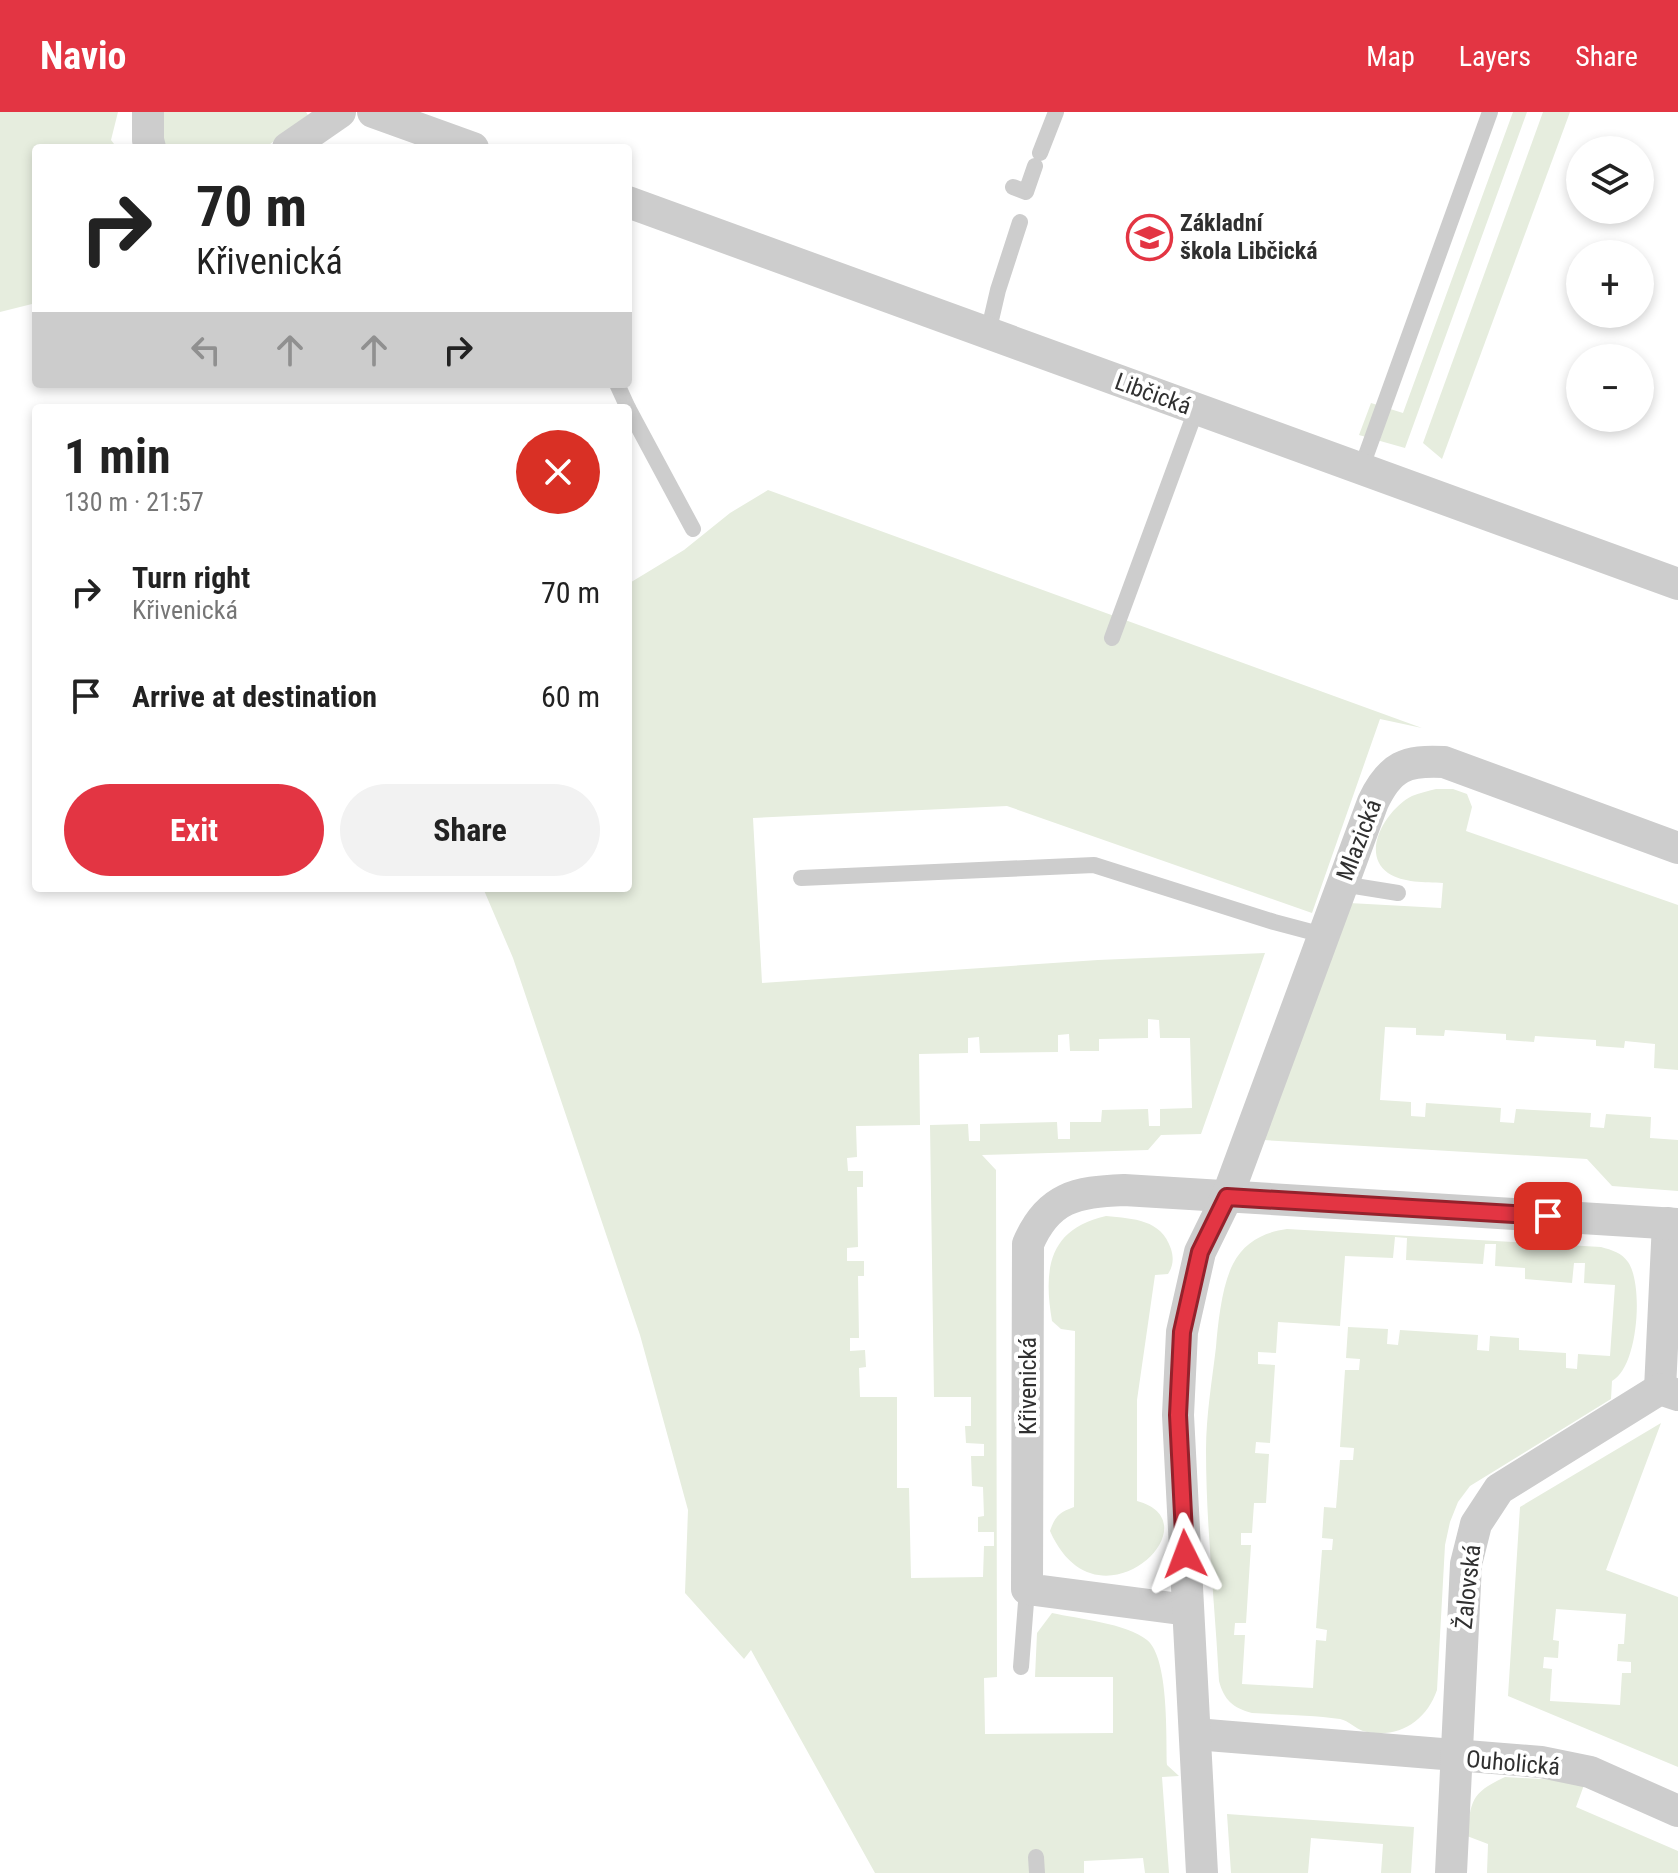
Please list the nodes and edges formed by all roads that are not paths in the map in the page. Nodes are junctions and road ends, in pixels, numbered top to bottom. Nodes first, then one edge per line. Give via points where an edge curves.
1 (148, 112) edge
2 (340, 112) edge
3 (373, 112) edge
4 (1056, 112) edge
5 (1490, 112) edge
6 (149, 144) edge
7 (294, 144) edge
8 (462, 144) edge
9 (1013, 187) dead end
10 (632, 203) edge
11 (1020, 222) dead end
12 (988, 333) junction
13 (1196, 410) junction
14 (632, 415) edge
15 (1361, 469) junction
16 (693, 529) dead end
17 (1678, 584) edge
18 (1112, 638) dead end
19 (1678, 848) edge
20 (801, 878) dead end
21 (1342, 884) junction
22 (1398, 893) dead end
23 (1323, 935) junction
24 (1227, 1197) junction
25 (1673, 1223) edge
26 (1669, 1392) edge
27 (1027, 1589) junction
28 (1188, 1610) junction
29 (1021, 1667) dead end
30 (1195, 1734) junction
31 (1455, 1757) junction
32 (1678, 1811) edge
33 (1202, 1873) edge
34 (1451, 1873) edge

1 - 6 street
2 - 7 street
3 - 8 street
4 - 9 lane via 1026,192
5 - 15 lane
10 - 12 street, Libčická
11 - 12 lane
12 - 13 street, Libčická
13 - 15 street, Libčická
13 - 18 lane
14 - 16 lane
15 - 17 street, Libčická
19 - 21 street, Mlazická via 1466,768 1423,761 1391,773 1381,785
20 - 23 lane via 1094,865
21 - 22 lane
21 - 23 street, Mlazická
23 - 24 street, Mlazická
24 - 25 street, Křivenická
24 - 27 street, Křivenická via 1099,1191 1054,1205 1037,1224 1028,1244
24 - 28 street via 1200,1252 1182,1332 1178,1415
25 - 26 street
26 - 31 street, Žalovská via 1499,1489 1476,1524 1466,1564
27 - 28 street
27 - 29 lane
28 - 30 street
30 - 31 street
30 - 33 street
31 - 32 street, Ouholická via 1541,1762 1590,1772
31 - 34 street, Ouholická

